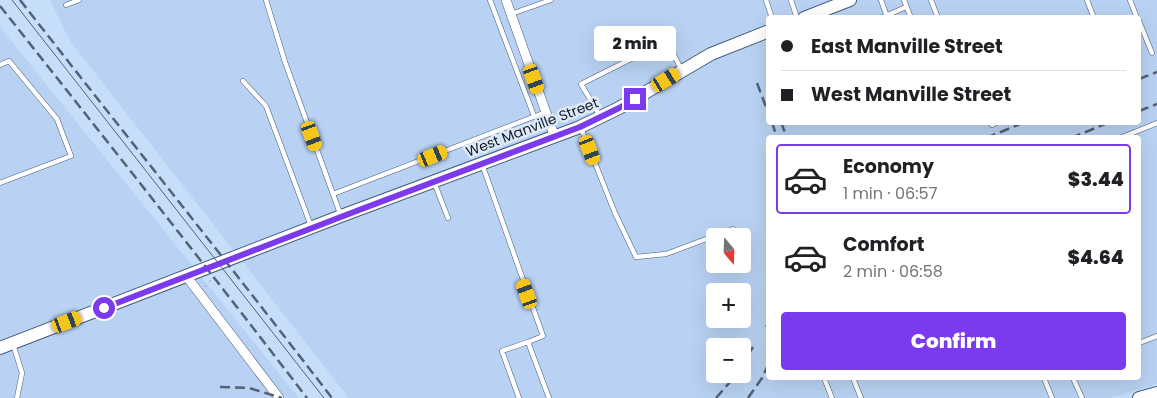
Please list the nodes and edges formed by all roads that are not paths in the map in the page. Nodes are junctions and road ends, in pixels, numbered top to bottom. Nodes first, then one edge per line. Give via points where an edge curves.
1 (79, 0) edge
2 (266, 0) edge
3 (490, 0) edge
4 (506, 0) edge
5 (551, 0) edge
6 (766, 0) edge
7 (791, 0) edge
8 (850, 0) edge
9 (881, 0) edge
10 (904, 0) edge
11 (931, 0) edge
12 (1087, 0) edge
13 (1130, 0) edge
14 (66, 5) dead end
15 (906, 7) junction
16 (511, 14) junction
17 (886, 14) joint
18 (771, 15) edge
19 (796, 15) edge
20 (812, 15) edge
21 (910, 15) edge
22 (937, 15) edge
23 (1093, 15) edge
24 (1136, 15) edge
25 (1141, 26) edge
26 (766, 32) edge
27 (1152, 53) dead end
28 (0, 65) edge
29 (681, 71) junction
30 (243, 81) dead end
31 (546, 112) junction
32 (534, 116) junction
33 (601, 117) junction
34 (1157, 123) edge
35 (580, 127) junction
36 (554, 135) junction
37 (1127, 135) edge
38 (481, 163) junction
39 (434, 181) junction
40 (0, 183) edge
41 (333, 194) junction
42 (341, 216) junction
43 (448, 218) dead end
44 (312, 228) junction
45 (706, 239) edge
46 (187, 277) junction
47 (1157, 336) edge
48 (528, 342) junction
49 (1141, 342) edge
50 (12, 343) junction
51 (0, 348) edge
52 (825, 380) edge
53 (854, 380) edge
54 (1045, 380) edge
55 (1074, 380) edge
56 (1157, 393) edge
57 (17, 398) edge
58 (279, 398) edge
59 (520, 398) edge
60 (549, 398) edge
61 (832, 398) edge
62 (861, 398) edge
63 (1050, 398) edge
64 (1082, 398) edge
65 (1139, 398) edge

1 - 14 lane
2 - 41 lane via 284,62
3 - 32 lane
4 - 16 street
5 - 16 lane
6 - 18 lane
7 - 19 lane
8 - 20 street
9 - 17 lane
10 - 15 lane
11 - 22 lane
12 - 23 lane
13 - 24 lane
15 - 17 lane
15 - 21 lane
16 - 31 street
25 - 27 lane
26 - 29 street, West Manville Street via 711,54
28 - 40 lane via 10,61 57,119 71,156
29 - 33 street, West Manville Street
29 - 33 lane via 667,41 581,84
30 - 44 lane via 266,106
31 - 32 lane
31 - 36 street
32 - 41 lane
33 - 35 street, West Manville Street
34 - 37 lane
35 - 36 street, West Manville Street
35 - 45 lane via 636,257 666,254
36 - 38 street, West Manville Street
38 - 39 street, West Manville Street
38 - 48 lane via 543,336
39 - 42 street, West Manville Street
39 - 43 lane
41 - 42 lane
42 - 44 street, West Manville Street
44 - 46 street, West Manville Street
46 - 50 street, West Manville Street
46 - 58 street
47 - 49 lane
48 - 59 lane via 500,352
48 - 60 lane
50 - 51 street, West Manville Street
50 - 57 lane via 22,372
52 - 61 lane
53 - 62 lane
54 - 63 lane
55 - 64 lane
56 - 65 street

